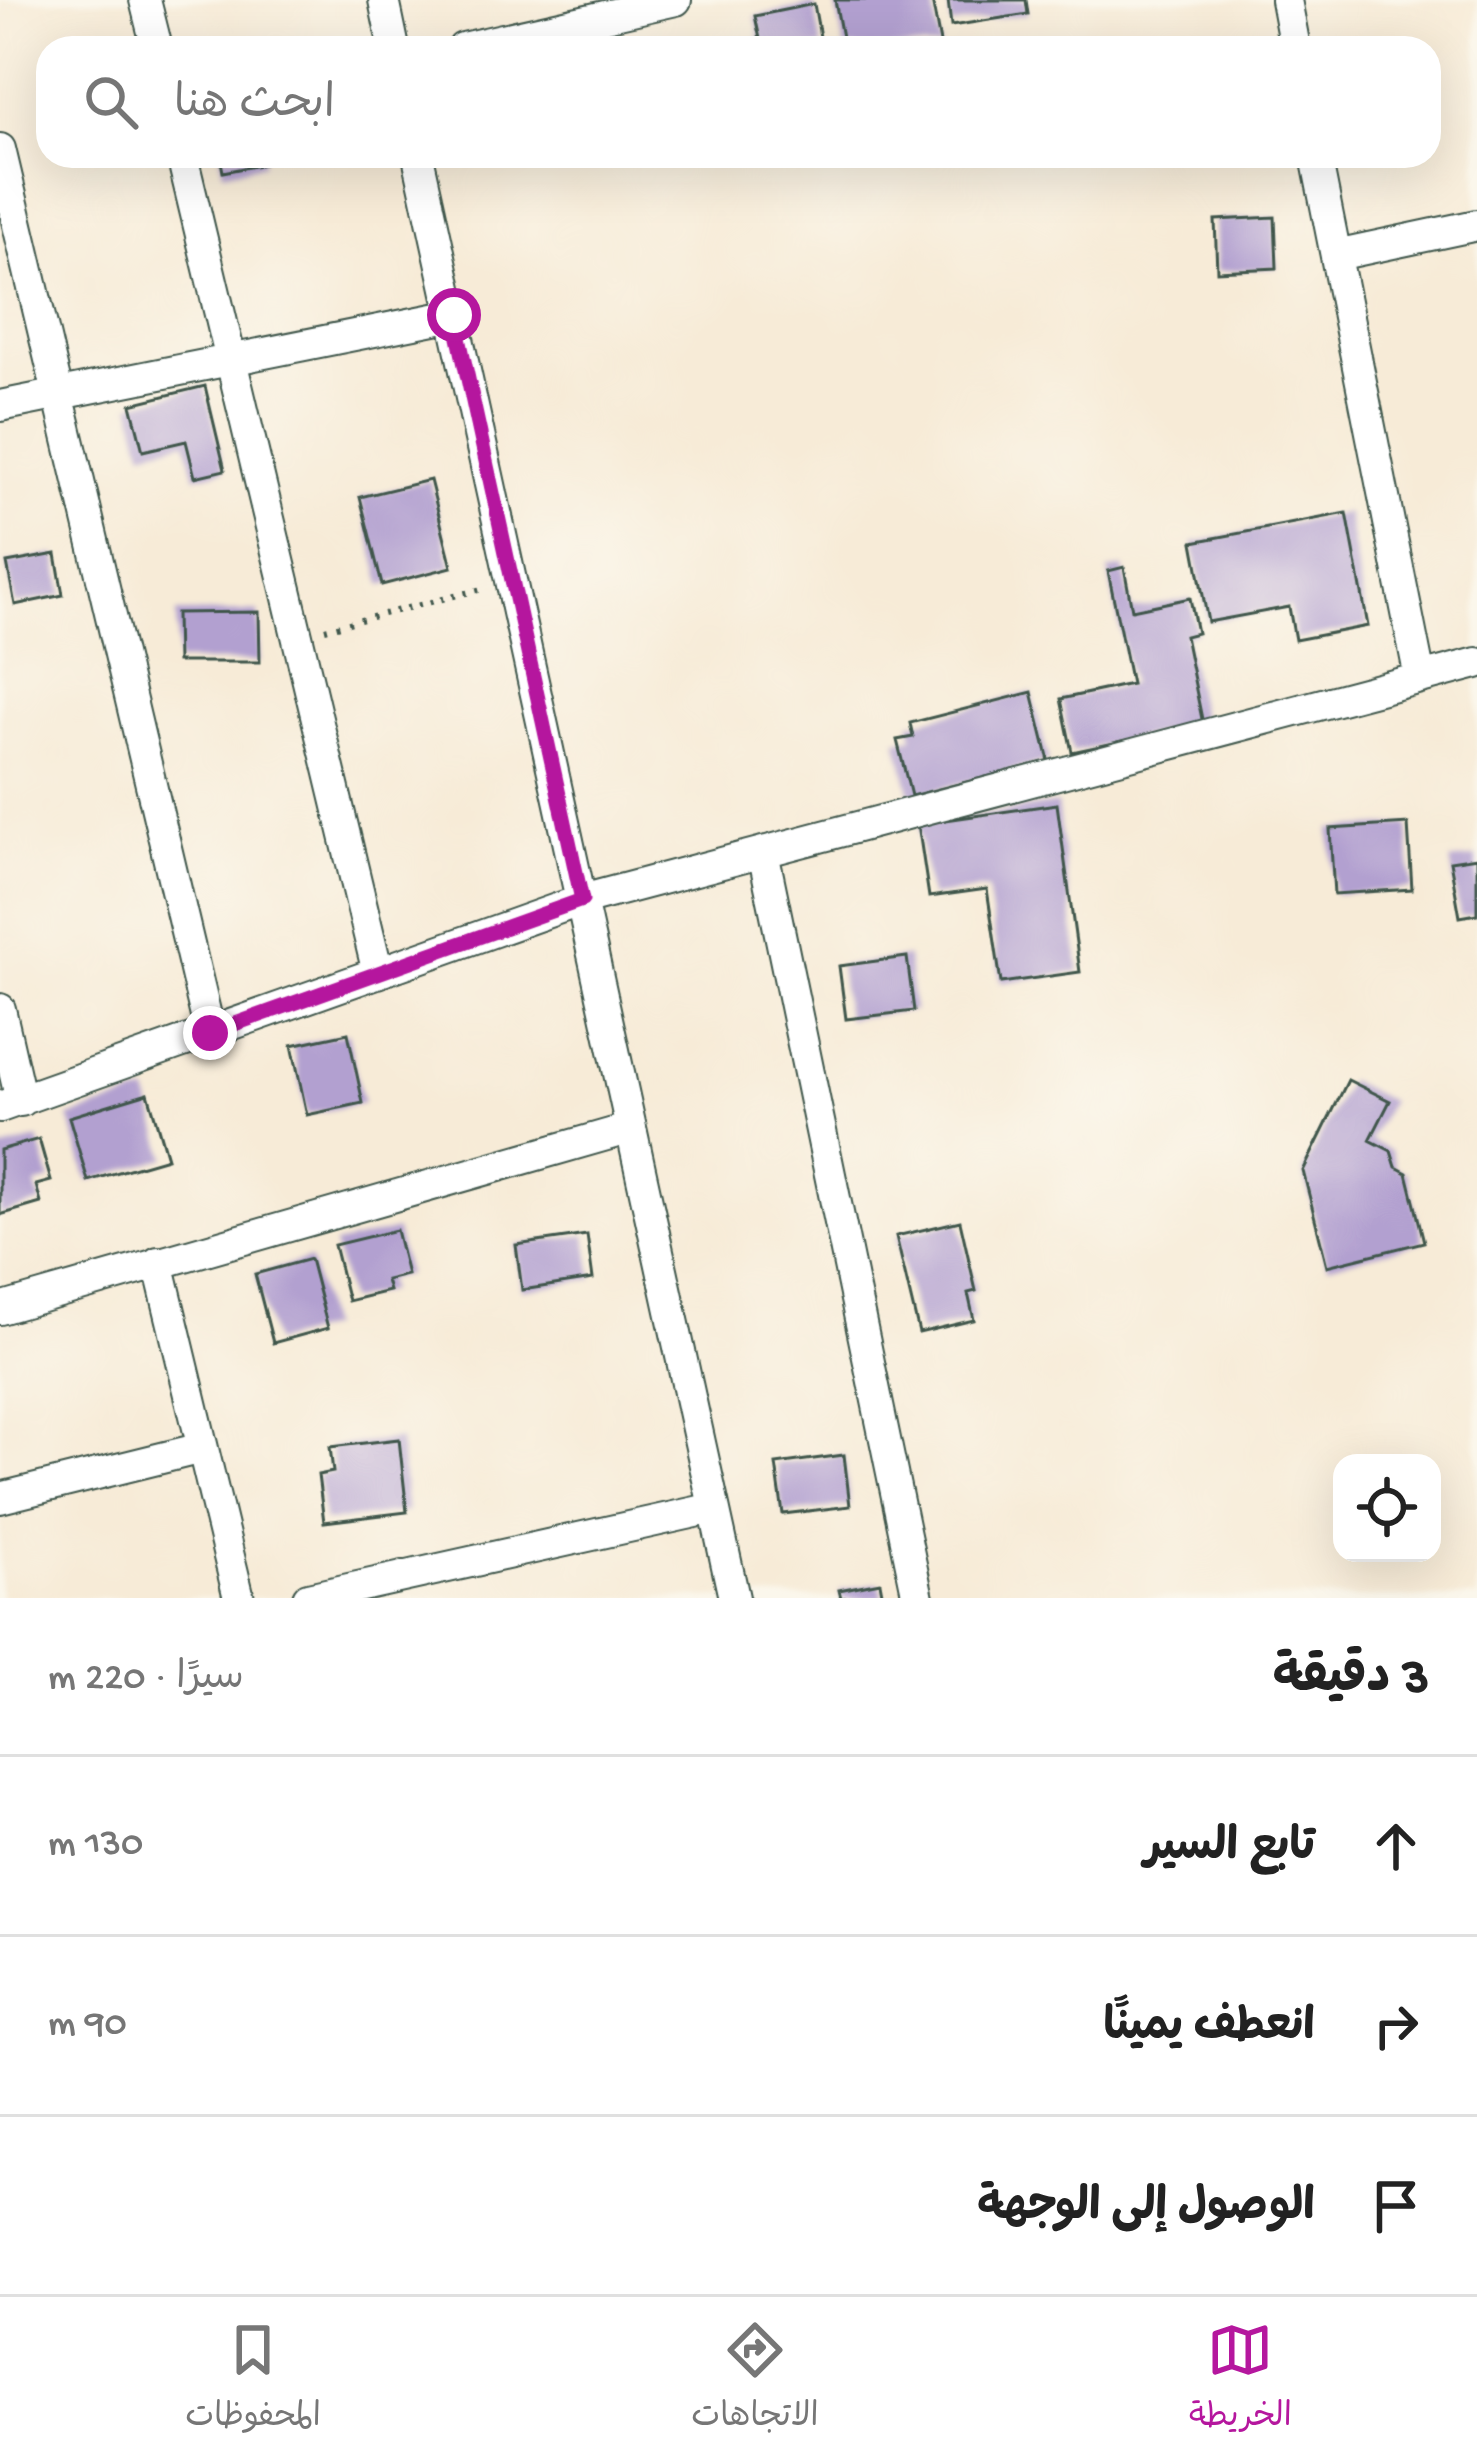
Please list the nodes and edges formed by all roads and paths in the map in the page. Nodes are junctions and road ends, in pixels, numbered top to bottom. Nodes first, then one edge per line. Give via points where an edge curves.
1 (145, 0) edge
2 (384, 0) edge
3 (676, 0) edge
4 (1286, 0) edge
5 (154, 36) edge
6 (392, 36) edge
7 (516, 36) edge
8 (1293, 36) edge
9 (0, 149) edge
10 (185, 168) edge
11 (421, 168) edge
12 (1318, 168) edge
13 (1477, 225) edge
14 (1336, 255) junction
15 (454, 315) junction
16 (231, 362) junction
17 (57, 392) junction
18 (0, 406) edge
19 (512, 581) junction
20 (298, 636) junction
21 (1477, 663) edge
22 (1420, 678) junction
23 (763, 852) junction
24 (582, 900) junction
25 (378, 973) junction
26 (0, 1009) edge
27 (210, 1033) junction
28 (10, 1104) edge
29 (631, 1128) junction
30 (158, 1262) junction
31 (0, 1309) edge
32 (202, 1448) junction
33 (0, 1498) edge
34 (714, 1508) junction
35 (239, 1598) edge
36 (308, 1598) edge
37 (734, 1598) edge
38 (918, 1598) edge

1 - 5 street
2 - 6 street
3 - 7 street
4 - 8 street
9 - 17 street
10 - 16 street
11 - 15 street
12 - 14 street
13 - 14 street
14 - 22 street
15 - 16 street
15 - 19 street
16 - 17 street
16 - 20 street
17 - 18 street
17 - 27 street
19 - 20 path
19 - 24 street
20 - 25 street
21 - 22 street
22 - 23 street
23 - 24 street
23 - 38 street
24 - 25 street
24 - 29 street
25 - 27 street
26 - 28 street
27 - 28 street
29 - 30 street
29 - 34 street
30 - 31 street
30 - 32 street
32 - 33 street
32 - 35 street
34 - 36 street
34 - 37 street

